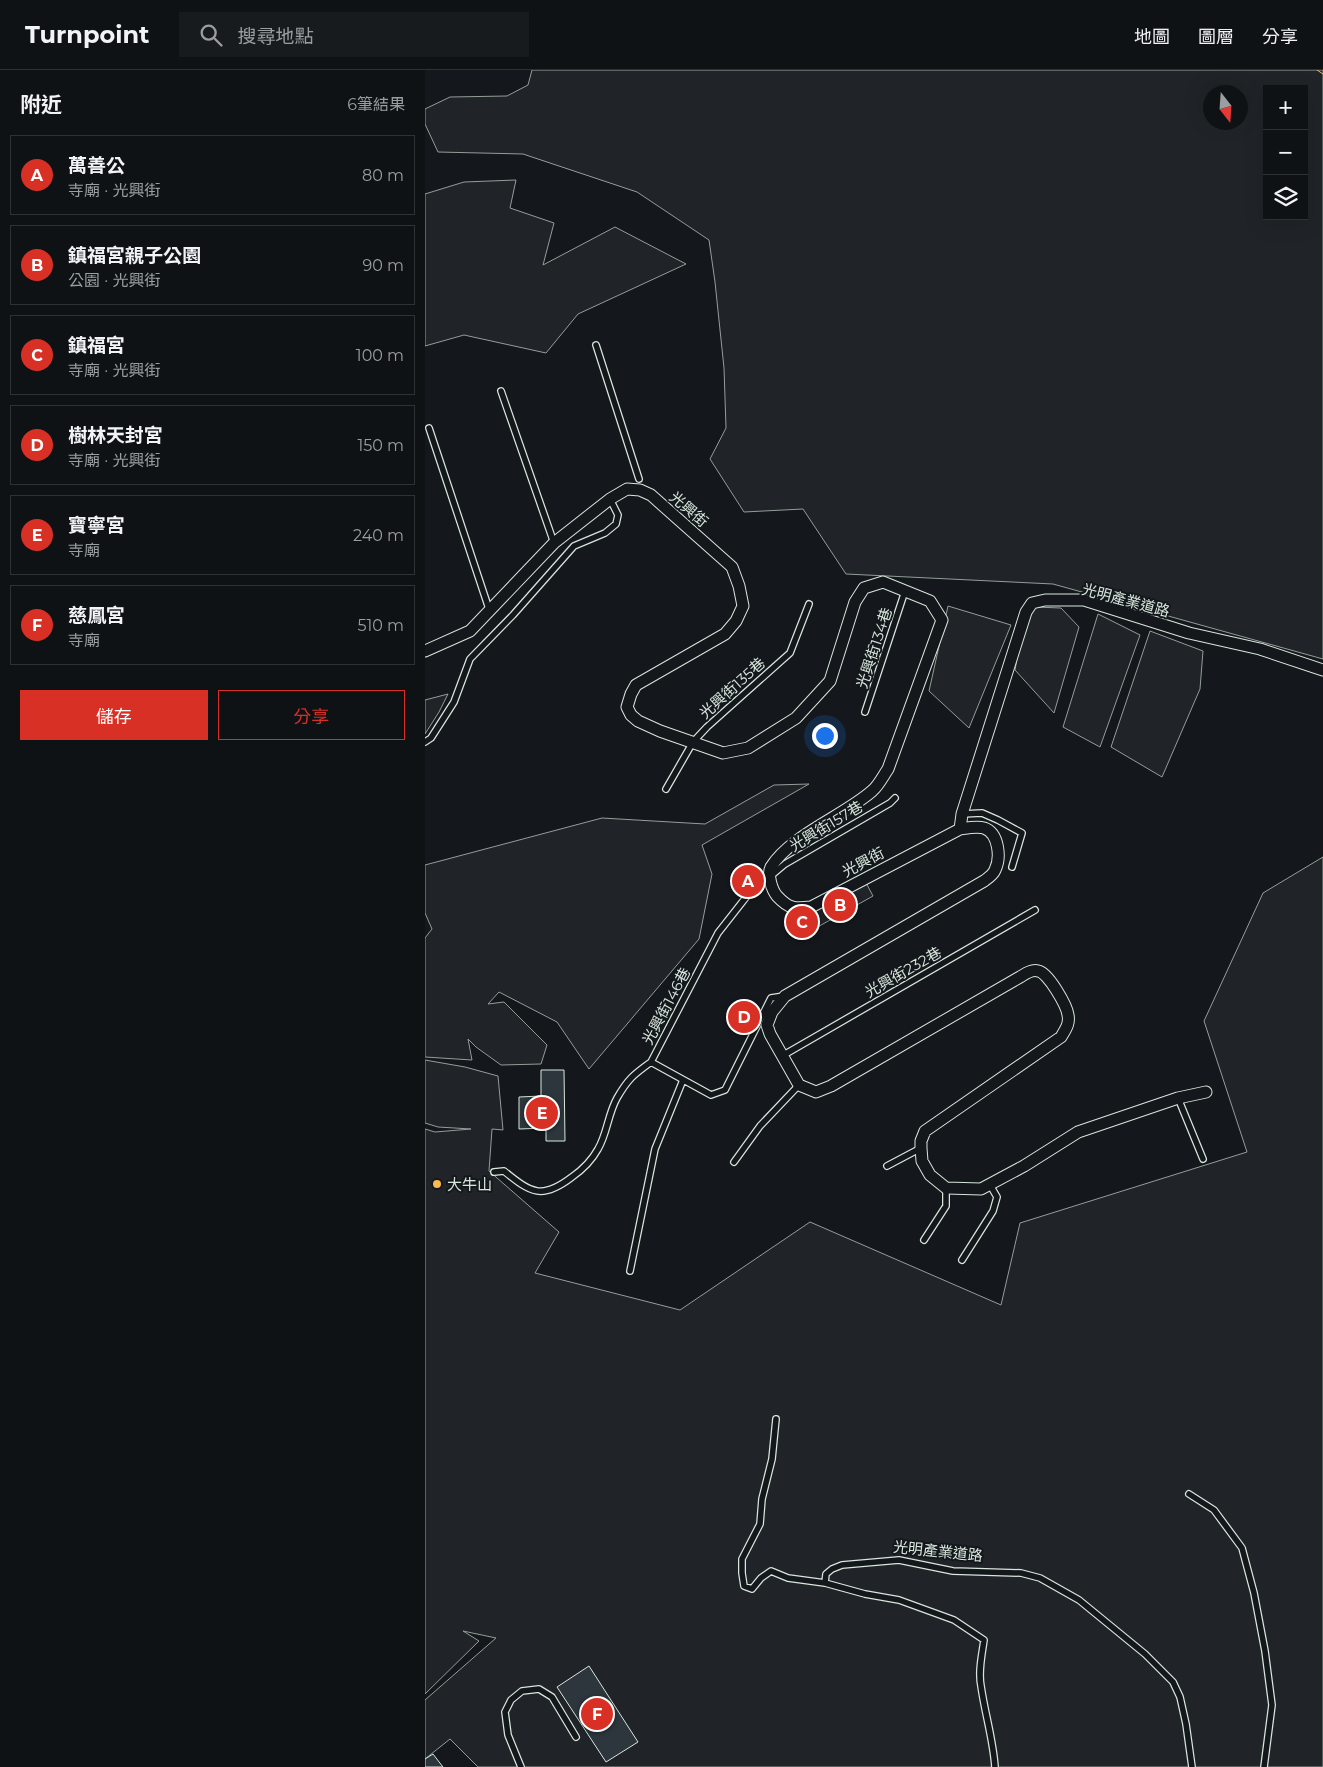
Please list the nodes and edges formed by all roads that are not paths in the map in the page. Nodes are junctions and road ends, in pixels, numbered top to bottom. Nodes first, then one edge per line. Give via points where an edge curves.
1 (595, 345) dead end
2 (501, 391) dead end
3 (429, 428) dead end
4 (639, 478) dead end
5 (610, 499) junction
6 (554, 543) junction
7 (905, 591) junction
8 (809, 604) dead end
9 (489, 609) junction
10 (425, 651) edge
11 (1323, 670) edge
12 (865, 712) dead end
13 (425, 742) edge
14 (693, 742) junction
15 (667, 789) dead end
16 (895, 798) dead end
17 (962, 814) junction
18 (960, 829) junction
19 (1012, 866) dead end
20 (770, 875) junction
21 (1035, 910) dead end
22 (785, 996) junction
23 (783, 1056) junction
24 (651, 1062) junction
25 (683, 1080) junction
26 (799, 1085) junction
27 (1206, 1092) dead end
28 (1178, 1098) junction
29 (921, 1148) junction
30 (1203, 1159) dead end
31 (734, 1162) dead end
32 (887, 1166) dead end
33 (494, 1172) dead end
34 (990, 1185) junction
35 (946, 1188) junction
36 (924, 1240) dead end
37 (962, 1260) dead end
38 (630, 1270) dead end
39 (776, 1419) dead end
40 (1189, 1494) dead end
41 (825, 1582) junction
42 (576, 1737) dead end
43 (521, 1767) edge
44 (995, 1767) edge
45 (1192, 1767) edge
46 (1264, 1767) edge

1 - 4 lane
2 - 6 lane
3 - 9 lane
5 - 6 street, 光興街
5 - 13 lane via 618,514 616,524 605,533 574,546 469,659 454,702 431,738
5 - 14 street, 光興街 via 627,489 651,495 732,567 739,586 743,606 725,634 641,682 631,694 627,707 638,721
6 - 9 street, 光興街
7 - 12 lane, 光興街134巷
7 - 14 street, 光興街 via 883,582 864,588 855,602 830,681 796,718 749,748 723,752
7 - 20 street, 光興街 via 930,601 942,620 888,769 873,790 787,849 770,869
8 - 14 lane, 光興街135巷 via 790,653
9 - 10 street, 光興街 via 470,631
11 - 17 street, 光明產業道路 via 1084,600 1032,603 1026,612
14 - 15 lane, 光興街135巷
16 - 20 lane, 光興街157巷
17 - 18 street, 光明產業道路
17 - 19 lane via 981,813 1022,833
18 - 20 street, 光興街 via 811,908 785,905 774,892
18 - 22 street, 光興街 via 983,828 991,832 997,843 997,868 993,874
20 - 24 lane, 光興街146巷 via 747,896 718,933
21 - 23 lane, 光興街232巷
22 - 23 street, 光興街 via 772,1012 767,1025
22 - 25 lane, 光興街146巷 via 771,998 725,1090 711,1095
23 - 26 street, 光興街
24 - 25 lane, 光興街146巷
24 - 33 lane via 631,1076 615,1100 598,1149 583,1168 565,1182 542,1192 521,1185 504,1171
25 - 38 lane via 655,1149
26 - 29 street via 816,1092 831,1086 1020,977 1038,970 1043,973 1061,997 1069,1016 1068,1026 1061,1037 925,1131
26 - 31 lane via 760,1126
27 - 28 street
28 - 30 lane
28 - 34 street via 1078,1132
29 - 32 lane
29 - 35 street via 922,1161 930,1175
34 - 35 street via 981,1190
34 - 37 lane via 997,1197 993,1211
35 - 36 lane via 946,1206
39 - 41 lane via 760,1524 742,1559 744,1586 752,1589 771,1571 788,1578
40 - 46 lane via 1214,1510 1242,1548 1255,1593 1271,1705
41 - 44 lane via 899,1600 954,1620 984,1640 980,1685
41 - 45 lane, 光明產業道路 via 832,1569 847,1563 899,1560 953,1571 1021,1573 1040,1578 1079,1600 1145,1654 1173,1682 1187,1724
42 - 43 lane via 552,1697 539,1689 522,1691 511,1700 505,1712 508,1735

